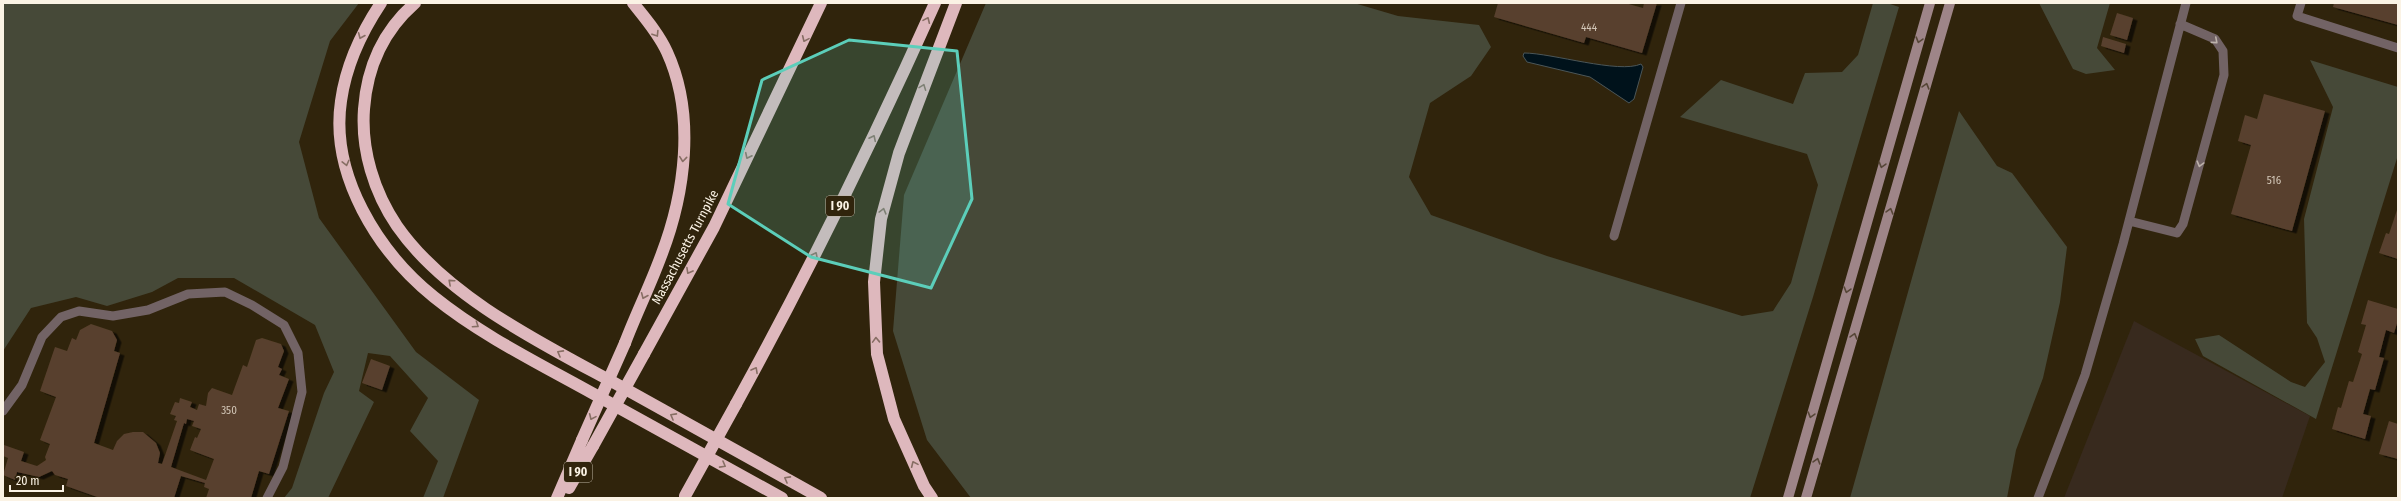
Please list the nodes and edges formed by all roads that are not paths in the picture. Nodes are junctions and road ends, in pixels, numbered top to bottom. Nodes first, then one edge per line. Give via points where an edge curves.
1 (381, 3) edge
2 (415, 3) edge
3 (633, 3) edge
4 (820, 3) edge
5 (935, 3) edge
6 (956, 3) edge
7 (1681, 3) edge
8 (1930, 3) edge
9 (1950, 3) edge
10 (2186, 3) edge
11 (2301, 3) edge
12 (2180, 24) junction
13 (2398, 48) edge
14 (2129, 221) junction
15 (1614, 236) dead end
16 (3, 411) edge
17 (588, 443) junction
18 (684, 497) edge
19 (266, 498) edge
20 (557, 498) edge
21 (563, 498) edge
22 (782, 498) edge
23 (821, 498) edge
24 (932, 498) edge
25 (1788, 498) edge
26 (1806, 498) edge
27 (2038, 498) edge

1 -> 22 highway via 364,28 349,65 341,102 341,146 350,182 372,227 397,262 434,297 502,343
23 -> 2 highway via 536,340 461,291 423,257 397,226 367,161 363,127 365,98 369,71 380,46 393,25
3 -> 17 highway, bridge via 670,59 684,119 684,156 676,209 664,249 625,343
4 -> 17 highway, Massachusetts Turnpike / I 90, bridge via 714,226 644,354
18 -> 5 highway, I 90, bridge via 783,319 838,210
24 -> 6 highway via 924,486 894,419 877,354 874,282 881,219 899,153
7 - 15 lane
8 -> 25 main road
26 -> 9 main road
10 - 12 lane
11 - 13 lane via 2297,16
12 - 14 lane
12 -> 14 lane via 2215,39 2224,51 2224,75 2183,224 2177,233
14 - 27 lane via 2085,375
16 - 19 lane via 22,385 42,338 61,317 80,311 113,316 148,310 188,294 224,292 252,305 284,325 298,353 302,392 283,467
17 - 20 highway
17 - 21 highway, Massachusetts Turnpike / I 90

